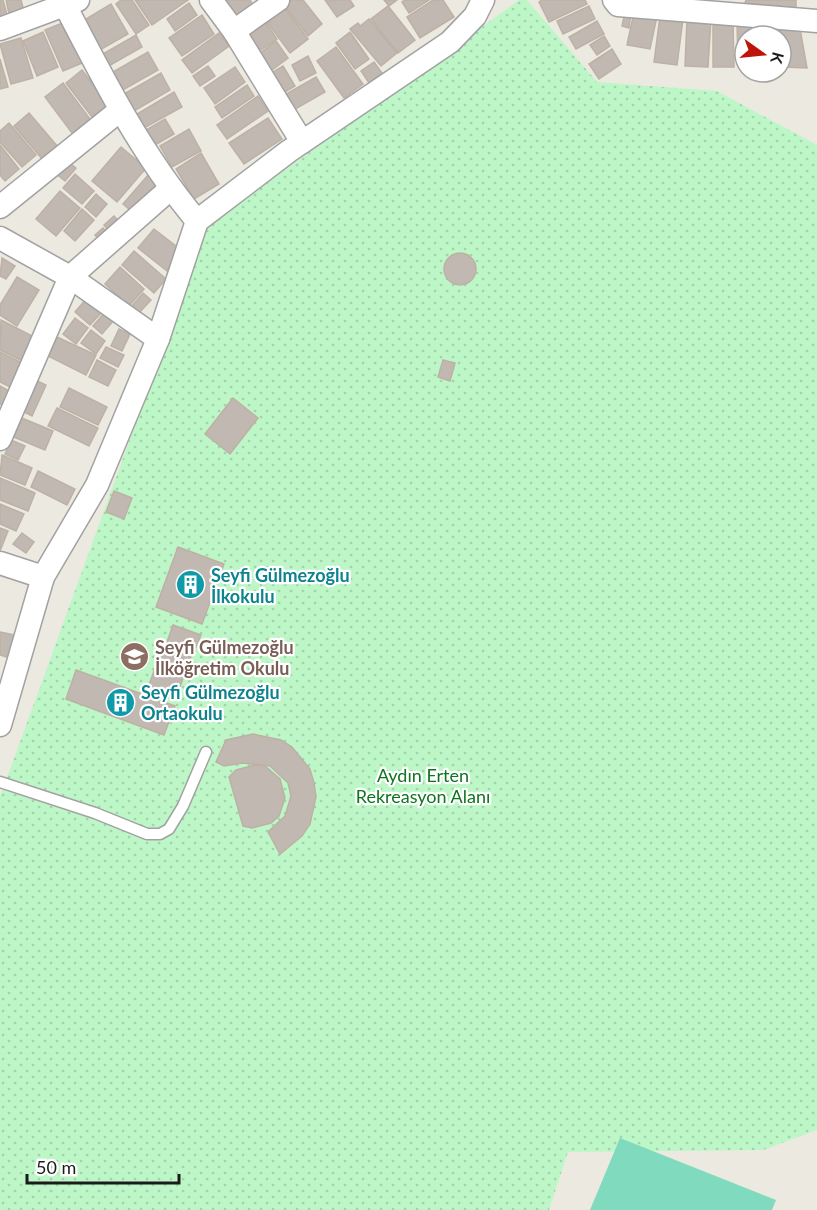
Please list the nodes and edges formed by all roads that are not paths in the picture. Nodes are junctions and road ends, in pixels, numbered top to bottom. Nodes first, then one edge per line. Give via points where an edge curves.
1 (210, 0) edge
2 (278, 0) edge
3 (614, 0) edge
4 (71, 2) edge
5 (693, 5) edge
6 (473, 6) edge
7 (817, 21) edge
8 (0, 30) edge
9 (234, 31) junction
10 (119, 111) junction
11 (302, 142) junction
12 (170, 189) junction
13 (0, 207) edge
14 (197, 221) junction
15 (0, 238) edge
16 (70, 277) junction
17 (158, 339) junction
18 (0, 439) edge
19 (0, 563) edge
20 (43, 577) junction
21 (0, 724) edge
22 (206, 752) dead end
23 (0, 782) edge

1 - 9 street
2 - 9 street
3 - 5 street via 618,5
4 - 8 street
4 - 10 street
5 - 7 street
6 - 11 street via 450,42
9 - 11 street
10 - 12 street
10 - 13 street
11 - 14 street
12 - 14 street
12 - 16 street
14 - 17 street
15 - 16 street
16 - 17 street
16 - 18 street
17 - 20 street via 97,485
19 - 20 street
20 - 21 street
22 - 23 lane via 183,806 169,829 160,834 147,834

